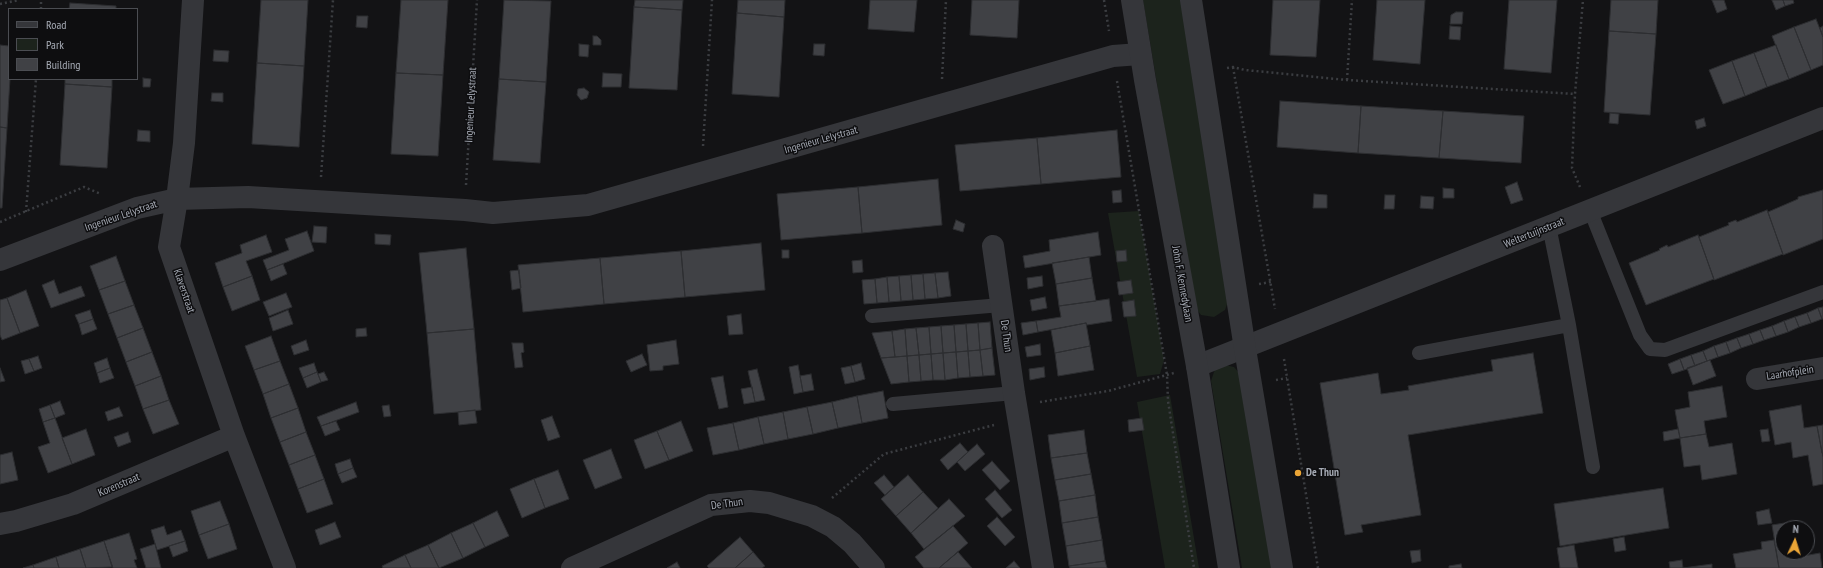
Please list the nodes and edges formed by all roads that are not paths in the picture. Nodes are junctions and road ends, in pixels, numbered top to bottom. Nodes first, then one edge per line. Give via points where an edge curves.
1 (193, 0) edge
2 (1132, 0) edge
3 (1191, 0) edge
4 (1140, 54) junction
5 (1823, 118) edge
6 (178, 199) junction
7 (1590, 210) junction
8 (1549, 226) junction
9 (993, 246) dead end
10 (0, 260) edge
11 (1823, 292) edge
12 (1002, 305) junction
13 (872, 316) dead end
14 (1569, 325) junction
15 (1244, 349) junction
16 (1419, 353) dead end
17 (1197, 366) junction
18 (1823, 368) edge
19 (1757, 378) dead end
20 (893, 404) dead end
21 (1016, 406) junction
22 (234, 436) junction
23 (1593, 467) dead end
24 (0, 524) edge
25 (285, 568) edge
26 (572, 568) edge
27 (874, 568) edge
28 (1043, 568) edge
29 (1229, 568) edge
30 (1282, 568) edge

1 - 6 street, Klaverstraat
2 - 4 street, John F. Kennedylaan
3 - 15 street
4 - 6 street, Ingenieur Lelystraat via 1113,56 588,206 493,213 248,197
4 - 17 street, John F. Kennedylaan
5 - 7 street, Weltertuijnstraat
6 - 10 street, Ingenieur Lelystraat via 136,208
6 - 22 street, Klaverstraat via 169,247
7 - 8 street, Weltertuijnstraat
7 - 11 lane via 1640,335 1650,349 1665,350
8 - 14 lane
8 - 15 street, Weltertuijnstraat
9 - 12 street, De Thun
12 - 13 lane
12 - 21 street, De Thun
14 - 16 lane
14 - 23 lane
15 - 17 street, Weltertuijnstraat
15 - 30 street
17 - 29 street, John F. Kennedylaan
18 - 19 street, Laarhofplein
20 - 21 lane
21 - 28 street, De Thun
22 - 24 street, Korenstraat via 73,504
22 - 25 street, Klaverstraat
26 - 27 street, De Thun via 711,505 730,502 770,503 812,516 852,543

